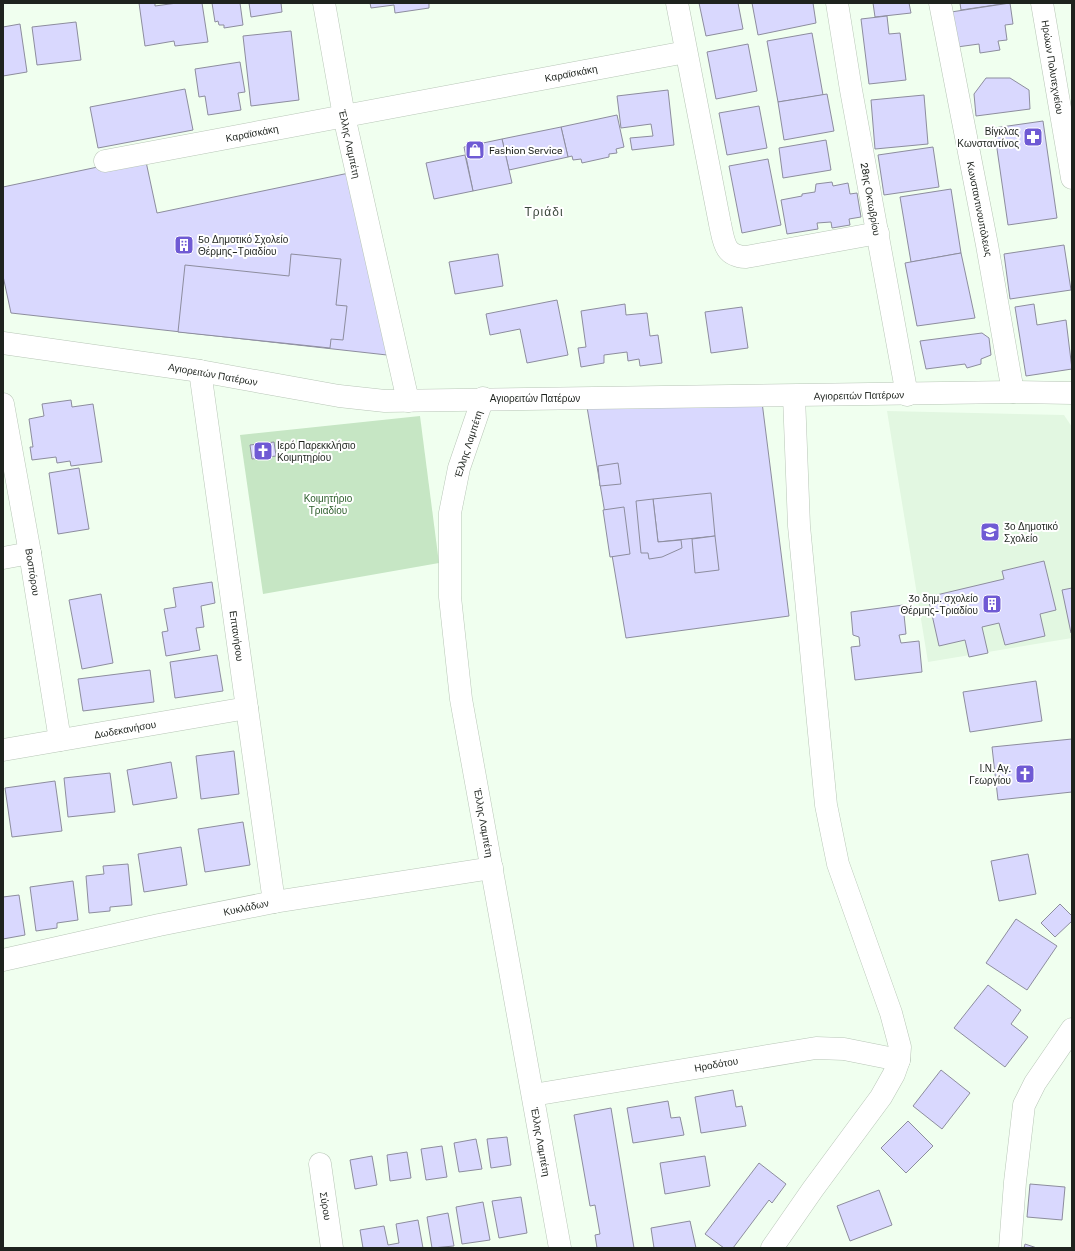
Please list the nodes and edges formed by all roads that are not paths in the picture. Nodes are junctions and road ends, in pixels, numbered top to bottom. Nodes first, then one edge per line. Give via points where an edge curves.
1 (324, 3) edge
2 (677, 3) edge
3 (837, 3) edge
4 (940, 3) edge
5 (1042, 3) edge
6 (686, 52) junction
7 (344, 116) junction
8 (105, 161) dead end
9 (1072, 178) edge
10 (878, 233) junction
11 (3, 342) edge
12 (200, 371) junction
13 (1013, 392) junction
14 (1072, 393) edge
15 (907, 395) junction
16 (794, 396) junction
17 (483, 398) junction
18 (408, 401) junction
19 (3, 404) edge
20 (30, 553) junction
21 (3, 558) edge
22 (247, 708) junction
23 (60, 740) junction
24 (3, 750) edge
25 (492, 868) junction
26 (274, 902) junction
27 (3, 960) edge
28 (1072, 1029) edge
29 (899, 1060) junction
30 (533, 1095) junction
31 (320, 1164) dead end
32 (332, 1248) edge
33 (560, 1248) edge
34 (772, 1248) edge
35 (1010, 1248) edge

1 - 7 street, Έλλης Λαμπέτη
2 - 6 street
3 - 10 street, 28ης Οκτωβρίου
4 - 13 street, Κωνσταντινουπόλεως
5 - 9 street, Ηρώων Πολυτεχνείου
6 - 7 street, Καραϊσκάκη
6 - 10 street via 728,251 733,255 746,257
7 - 8 street, Καραϊσκάκη
7 - 18 street, Έλλης Λαμπέτη
10 - 15 street, 28ης Οκτωβρίου
11 - 12 street, Αγιορειτών Πατέρων
12 - 18 street, Αγιορειτών Πατέρων via 347,397
12 - 22 street, Επτανήσου
13 - 14 street, Αγιορειτών Πατέρων
13 - 15 street, Αγιορειτών Πατέρων
15 - 16 street, Αγιορειτών Πατέρων
16 - 17 street, Αγιορειτών Πατέρων
16 - 29 street via 798,526 826,805 838,864 896,1030 900,1047
17 - 18 street, Αγιορειτών Πατέρων
17 - 25 street, Έλλης Λαμπέτη via 459,468 450,513 450,596 461,699
19 - 20 street, Βοσπόρου
20 - 21 street
20 - 23 street, Βοσπόρου
22 - 23 street, Δωδεκανήσου
22 - 26 street, Επτανήσου
23 - 24 street, Δωδεκανήσου
25 - 26 street, Κυκλάδων
25 - 30 street, Έλλης Λαμπέτη
26 - 27 street, Κυκλάδων
28 - 35 street via 1035,1083 1024,1105
29 - 30 street, Ηροδότου via 844,1049 816,1048
29 - 34 street via 881,1097
30 - 33 street, Έλλης Λαμπέτη
31 - 32 street, Σύρου

